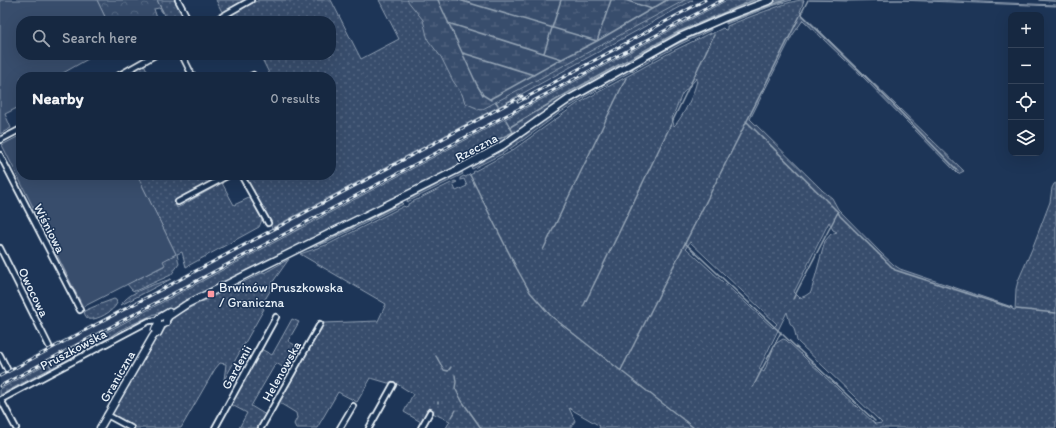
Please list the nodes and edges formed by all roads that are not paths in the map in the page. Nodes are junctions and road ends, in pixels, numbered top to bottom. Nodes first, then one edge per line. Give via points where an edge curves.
1 (178, 0) edge
2 (252, 0) edge
3 (771, 0) edge
4 (186, 16) edge
5 (223, 16) edge
6 (146, 60) edge
7 (184, 60) edge
8 (125, 72) edge
9 (190, 72) edge
10 (16, 132) edge
11 (0, 140) edge
12 (0, 155) edge
13 (220, 180) edge
14 (244, 180) edge
15 (178, 202) dead end
16 (268, 224) dead end
17 (0, 248) edge
18 (80, 310) dead end
19 (276, 317) dead end
20 (161, 321) junction
21 (320, 324) dead end
22 (49, 346) dead end
23 (0, 355) edge
24 (7, 369) dead end
25 (393, 385) dead end
26 (0, 400) edge
27 (353, 406) dead end
28 (430, 412) dead end
29 (107, 415) junction
30 (16, 428) edge
31 (100, 428) edge
32 (131, 428) edge
33 (215, 428) edge
34 (261, 428) edge
35 (340, 428) edge
36 (369, 428) edge
37 (421, 428) edge

1 - 4 street
2 - 5 street
3 - 20 street, Rzeczna via 680,37 569,98 503,145 178,306
6 - 8 street
7 - 9 street
10 - 11 street
12 - 18 street, Wiśniowa
13 - 15 street
14 - 16 street
17 - 22 street, Owocowa
19 - 33 street, Gardenii
20 - 26 street, Pruszkowska via 149,321
20 - 29 street, Graniczna
21 - 34 street, Helenowska
23 - 24 street
25 - 36 street
26 - 30 street
27 - 35 street
28 - 37 street
29 - 31 street, Graniczna
29 - 32 street

